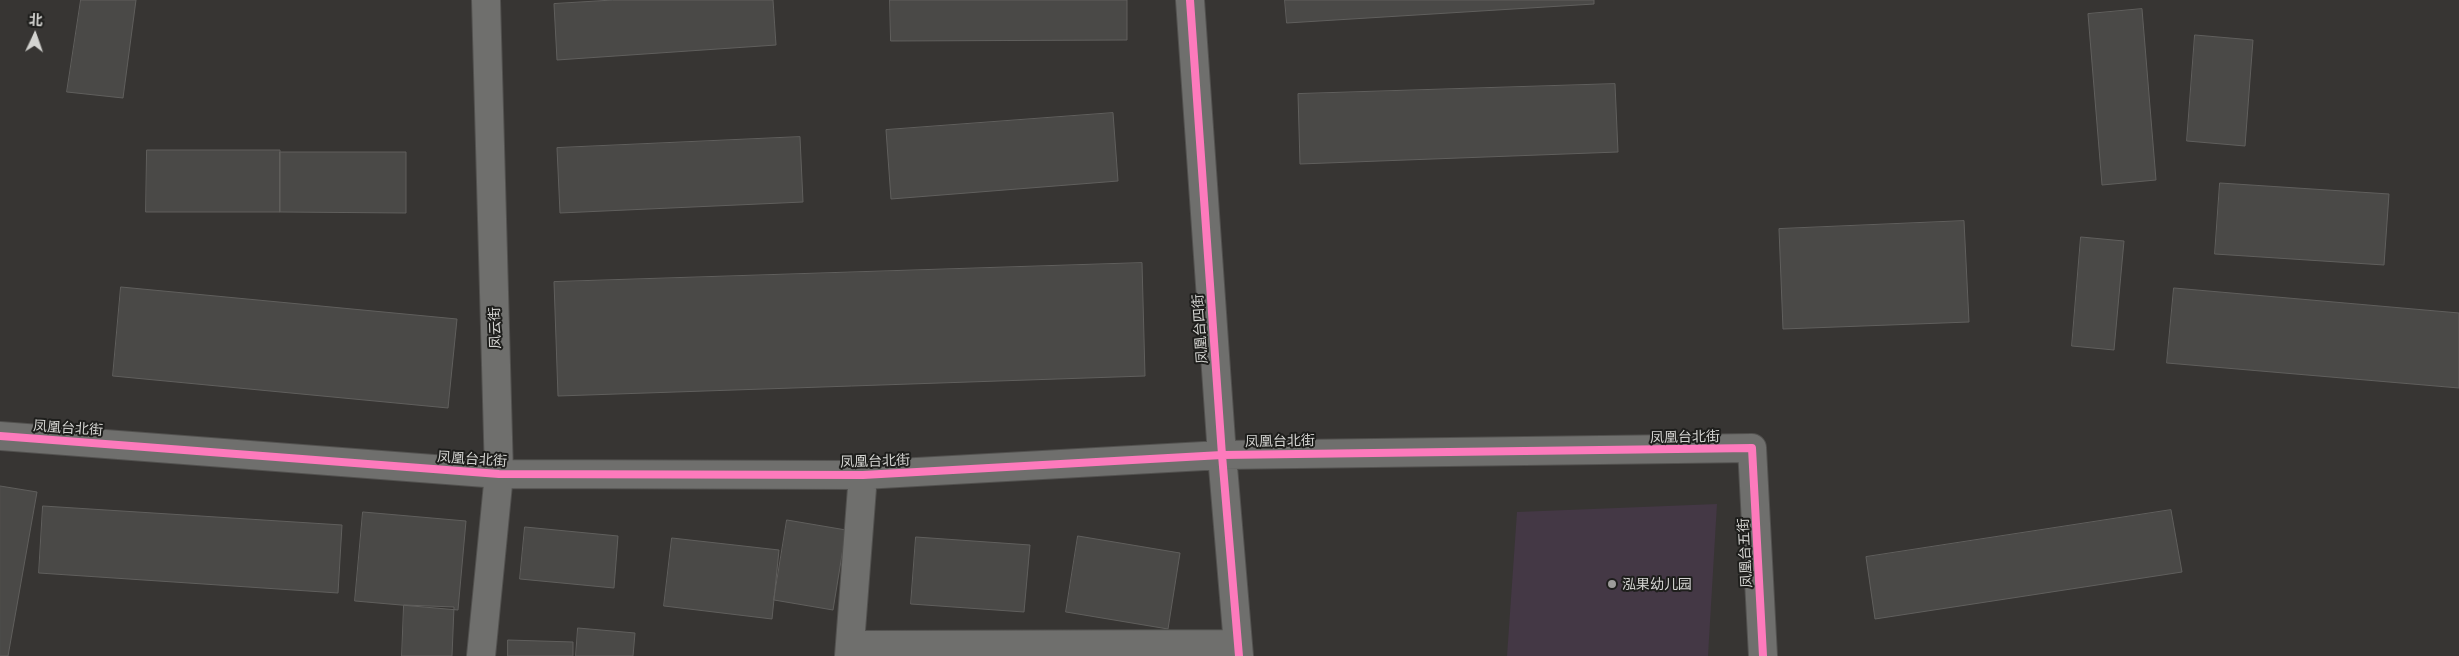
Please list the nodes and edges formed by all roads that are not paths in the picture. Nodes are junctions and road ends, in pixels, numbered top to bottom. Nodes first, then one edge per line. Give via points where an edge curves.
1 (486, 0) edge
2 (1190, 0) edge
3 (0, 436) edge
4 (1752, 448) joint
5 (1222, 455) junction
6 (499, 474) junction
7 (863, 476) junction
8 (850, 650) edge
9 (1238, 650) edge
10 (481, 656) edge
11 (1763, 656) edge

1 - 6 street, 凤云街
2 - 5 street, 凤凰台四街
3 - 6 street, 凤凰台北街
4 - 5 street, 凤凰台北街
4 - 11 street, 凤凰台五街
5 - 7 street, 凤凰台北街
5 - 9 street, 凤凰台四街
6 - 7 street, 凤凰台北街
6 - 10 street, 凤云街
7 - 8 street
8 - 9 street

